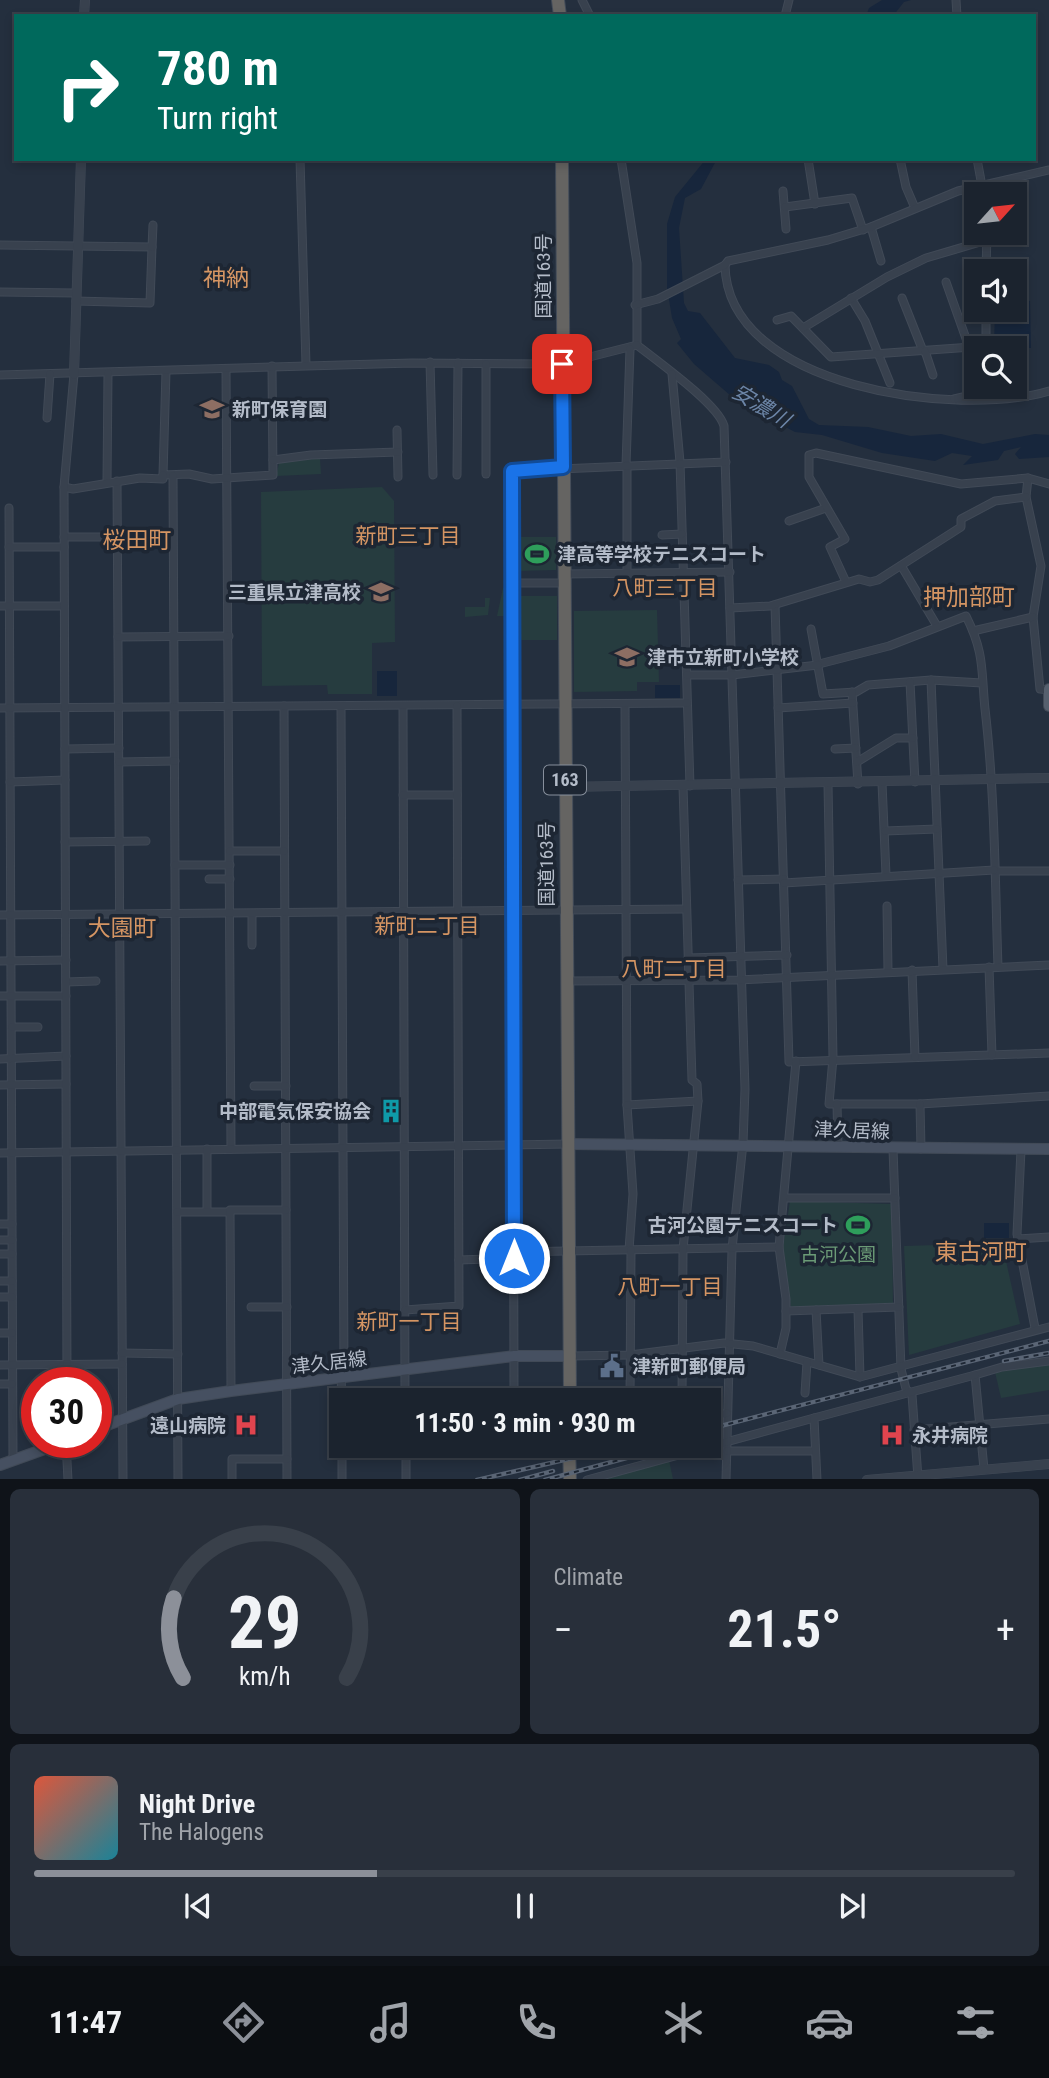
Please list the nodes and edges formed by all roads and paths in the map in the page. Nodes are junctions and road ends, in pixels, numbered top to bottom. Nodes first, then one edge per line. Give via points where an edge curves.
1 (81, 161) edge
2 (300, 161) edge
3 (562, 161) edge
4 (621, 161) edge
5 (808, 161) edge
6 (900, 161) edge
7 (977, 161) edge
8 (1049, 170) edge
9 (981, 182) edge
10 (999, 182) edge
11 (783, 191) dead end
12 (964, 192) edge
13 (815, 204) junction
14 (785, 207) junction
15 (915, 208) junction
16 (153, 225) dead end
17 (867, 228) junction
18 (786, 229) dead end
19 (0, 244) edge
20 (964, 244) edge
21 (77, 246) junction
22 (152, 247) junction
23 (881, 261) dead end
24 (726, 265) junction
25 (946, 282) dead end
26 (0, 292) edge
27 (75, 297) junction
28 (851, 298) junction
29 (902, 298) dead end
30 (635, 305) junction
31 (777, 320) dead end
32 (803, 328) junction
33 (965, 336) edge
34 (633, 347) junction
35 (964, 348) edge
36 (924, 351) junction
37 (879, 354) junction
38 (430, 362) junction
39 (458, 363) junction
40 (486, 364) junction
41 (562, 364) junction
42 (306, 365) junction
43 (272, 366) junction
44 (226, 369) junction
45 (166, 370) junction
46 (108, 373) junction
47 (672, 373) junction
48 (50, 374) junction
49 (74, 374) junction
50 (0, 375) edge
51 (933, 375) dead end
52 (891, 383) dead end
53 (1049, 391) edge
54 (964, 397) edge
55 (954, 399) junction
56 (47, 418) dead end
57 (397, 430) dead end
58 (398, 452) junction
59 (273, 460) junction
60 (680, 462) junction
61 (726, 462) junction
62 (626, 465) junction
63 (563, 467) junction
64 (502, 472) dead end
65 (512, 472) junction
66 (486, 474) dead end
67 (163, 475) junction
68 (433, 475) dead end
69 (457, 475) dead end
70 (173, 476) junction
71 (226, 477) junction
72 (398, 477) dead end
73 (1028, 478) junction
74 (117, 481) junction
75 (107, 482) junction
76 (1049, 484) edge
77 (64, 487) junction
78 (1026, 496) junction
79 (9, 508) dead end
80 (826, 508) junction
81 (789, 522) dead end
82 (682, 534) junction
83 (662, 535) dead end
84 (64, 537) junction
85 (118, 537) junction
86 (9, 547) junction
87 (64, 547) junction
88 (902, 567) junction
89 (683, 572) junction
90 (730, 572) junction
91 (627, 573) junction
92 (564, 578) junction
93 (846, 582) junction
94 (513, 583) junction
95 (775, 605) junction
96 (0, 606) edge
97 (9, 606) junction
98 (64, 606) junction
99 (730, 608) junction
100 (1033, 617) junction
101 (937, 626) junction
102 (811, 629) dead end
103 (973, 631) junction
104 (174, 636) junction
105 (229, 636) junction
106 (118, 637) junction
107 (819, 664) junction
108 (777, 670) junction
109 (732, 674) junction
110 (687, 676) junction
111 (931, 680) junction
112 (911, 682) junction
113 (982, 683) junction
114 (1049, 690) edge
115 (852, 692) junction
116 (687, 703) junction
117 (853, 703) junction
118 (513, 705) junction
119 (625, 705) junction
120 (284, 706) junction
121 (341, 706) junction
122 (402, 706) junction
123 (457, 706) junction
124 (564, 706) junction
125 (1049, 706) edge
126 (174, 707) junction
127 (229, 707) junction
128 (0, 708) edge
129 (9, 708) junction
130 (65, 708) junction
131 (119, 708) junction
132 (778, 708) junction
133 (913, 738) junction
134 (119, 748) junction
135 (856, 748) junction
136 (65, 749) junction
137 (835, 750) dead end
138 (175, 761) junction
139 (119, 762) junction
140 (857, 762) junction
141 (1049, 778) edge
142 (991, 779) junction
143 (65, 780) junction
144 (935, 781) junction
145 (10, 782) junction
146 (915, 782) junction
147 (858, 783) junction
148 (882, 783) junction
149 (828, 784) junction
150 (735, 785) junction
151 (780, 785) junction
152 (625, 786) junction
153 (687, 786) junction
154 (565, 787) junction
155 (404, 795) junction
156 (457, 795) junction
157 (937, 829) junction
158 (884, 831) junction
159 (119, 841) junction
160 (146, 841) dead end
161 (65, 842) junction
162 (230, 851) junction
163 (284, 851) junction
164 (175, 865) junction
165 (230, 865) junction
166 (994, 871) junction
167 (1049, 871) edge
168 (939, 873) junction
169 (886, 875) junction
170 (209, 879) dead end
171 (230, 879) junction
172 (831, 879) junction
173 (738, 880) junction
174 (784, 881) junction
175 (887, 906) dead end
176 (686, 909) junction
177 (458, 912) junction
178 (513, 912) junction
179 (626, 912) junction
180 (284, 913) junction
181 (342, 913) junction
182 (404, 913) junction
183 (565, 913) junction
184 (120, 914) junction
185 (176, 914) junction
186 (230, 914) junction
187 (252, 914) junction
188 (0, 915) edge
189 (10, 915) junction
190 (66, 915) junction
191 (252, 945) dead end
192 (786, 955) junction
193 (740, 956) junction
194 (688, 958) junction
195 (66, 960) junction
196 (0, 961) edge
197 (11, 961) junction
198 (1049, 965) edge
199 (994, 967) junction
200 (943, 969) junction
201 (912, 970) junction
202 (888, 971) junction
203 (832, 974) junction
204 (787, 975) junction
205 (741, 978) junction
206 (689, 980) junction
207 (96, 981) dead end
208 (566, 981) junction
209 (626, 981) junction
210 (66, 982) junction
211 (0, 996) edge
212 (11, 996) junction
213 (66, 996) junction
214 (12, 1027) junction
215 (38, 1027) dead end
216 (1049, 1053) edge
217 (992, 1055) junction
218 (66, 1056) junction
219 (915, 1057) junction
220 (0, 1059) edge
221 (11, 1059) junction
222 (831, 1060) junction
223 (796, 1062) junction
224 (66, 1084) junction
225 (0, 1085) edge
226 (12, 1085) junction
227 (254, 1086) dead end
228 (286, 1086) junction
229 (1049, 1096) edge
230 (698, 1101) junction
231 (837, 1104) junction
232 (920, 1104) junction
233 (627, 1105) junction
234 (0, 1126) edge
235 (12, 1126) junction
236 (629, 1143) junction
237 (695, 1143) junction
238 (743, 1143) junction
239 (569, 1144) junction
240 (458, 1145) junction
241 (514, 1145) junction
242 (404, 1146) junction
243 (790, 1146) junction
244 (838, 1146) junction
245 (343, 1147) junction
246 (286, 1148) junction
247 (207, 1149) junction
248 (231, 1149) junction
249 (893, 1149) junction
250 (921, 1149) junction
251 (1049, 1149) edge
252 (177, 1150) junction
253 (1021, 1150) junction
254 (121, 1151) junction
255 (11, 1152) junction
256 (67, 1152) junction
257 (0, 1153) edge
258 (785, 1198) junction
259 (895, 1198) junction
260 (286, 1210) junction
261 (177, 1212) junction
262 (207, 1212) junction
263 (230, 1212) junction
264 (0, 1224) edge
265 (12, 1224) junction
266 (1049, 1237) edge
267 (1018, 1239) junction
268 (0, 1240) edge
269 (12, 1240) junction
270 (779, 1247) junction
271 (683, 1249) junction
272 (732, 1249) junction
273 (630, 1250) junction
274 (570, 1251) junction
275 (0, 1254) edge
276 (12, 1254) junction
277 (514, 1255) junction
278 (459, 1260) junction
279 (0, 1281) edge
280 (12, 1281) junction
281 (0, 1297) edge
282 (12, 1297) junction
283 (251, 1307) dead end
284 (287, 1307) junction
285 (899, 1307) junction
286 (405, 1310) junction
287 (816, 1310) junction
288 (858, 1310) junction
289 (786, 1311) junction
290 (1049, 1327) edge
291 (1035, 1328) junction
292 (0, 1333) edge
293 (12, 1333) junction
294 (730, 1344) junction
295 (682, 1348) junction
296 (122, 1353) junction
297 (178, 1354) junction
298 (780, 1354) junction
299 (630, 1355) junction
300 (514, 1356) junction
301 (571, 1356) junction
302 (1049, 1361) edge
303 (807, 1362) junction
304 (122, 1364) junction
305 (901, 1364) junction
306 (0, 1365) edge
307 (12, 1365) junction
308 (67, 1365) junction
309 (819, 1365) junction
310 (405, 1370) junction
311 (975, 1375) junction
312 (343, 1377) junction
313 (860, 1377) junction
314 (0, 1384) edge
315 (12, 1384) junction
316 (287, 1385) junction
317 (343, 1388) edge
318 (405, 1388) edge
319 (514, 1388) edge
320 (570, 1388) edge
321 (630, 1388) edge
322 (682, 1388) edge
323 (232, 1391) junction
324 (909, 1392) junction
325 (805, 1393) dead end
326 (178, 1399) junction
327 (727, 1413) junction
328 (721, 1415) edge
329 (814, 1418) junction
330 (122, 1419) junction
331 (1049, 1419) edge
332 (112, 1423) edge
333 (980, 1425) junction
334 (914, 1430) junction
335 (727, 1441) junction
336 (727, 1451) junction
337 (815, 1451) junction
338 (21, 1458) edge
339 (66, 1458) edge
340 (342, 1458) edge
341 (406, 1458) edge
342 (569, 1458) edge
343 (287, 1459) junction
344 (13, 1461) junction
345 (1049, 1464) edge
346 (0, 1465) edge
347 (984, 1469) junction
348 (970, 1475) edge
349 (918, 1477) edge
350 (68, 1479) edge
351 (123, 1479) edge
352 (178, 1479) edge
353 (232, 1479) edge
354 (287, 1479) edge
355 (342, 1479) edge
356 (406, 1479) edge
357 (570, 1479) edge
358 (587, 1479) edge
359 (726, 1479) edge
360 (817, 1479) edge
361 (867, 1479) edge

1 - 21 street
2 - 42 street
3 - 41 highway, 国道163号 / 163
4 - 30 street via 634,236
5 - 13 street
6 - 15 street
7 - 9 street
8 - 10 street
11 - 14 street
12 - 15 street
13 - 14 street
13 - 17 street via 852,198
14 - 18 street
15 - 17 street
16 - 22 street
17 - 23 street
17 - 24 street via 808,246 727,261
19 - 21 street
20 - 28 street via 926,258
21 - 22 street
21 - 27 street
22 - 27 street via 150,303
24 - 30 street via 658,299
24 - 55 street via 729,292 743,320 789,358 856,385
25 - 33 street
26 - 27 street
27 - 49 street
28 - 32 street
28 - 37 street
29 - 36 street
30 - 34 street
31 - 32 street via 791,316
32 - 37 street via 831,357
34 - 41 street
34 - 47 street
34 - 62 street
35 - 36 street
36 - 37 street
36 - 51 street
37 - 52 street
38 - 39 street
38 - 42 street
38 - 68 street
39 - 40 street
39 - 69 street
40 - 41 street
40 - 66 street
41 - 63 highway, 国道163号 / 163
42 - 43 street
43 - 44 street
43 - 59 street
44 - 45 street
44 - 71 street
45 - 46 street
45 - 67 street
46 - 49 street
46 - 75 street
47 - 60 street
47 - 61 street via 723,421
48 - 49 street
48 - 50 street
48 - 56 street
49 - 77 street
53 - 55 street
54 - 55 street
57 - 58 street
58 - 59 street
58 - 72 street
59 - 71 street via 273,475
60 - 61 street
60 - 62 street
60 - 82 street
61 - 90 street
62 - 63 street
62 - 91 street
63 - 65 street
63 - 92 highway, 国道163号 / 163
64 - 65 street
65 - 94 street
67 - 70 street
67 - 74 street via 163,479
70 - 71 street
70 - 104 street
71 - 105 street
73 - 76 street
73 - 78 street
73 - 80 street via 961,484 816,453 809,455 809,477
74 - 75 street
74 - 85 street
75 - 77 street
77 - 84 street
78 - 88 street via 995,501 961,519 961,527
78 - 100 street via 1041,566
79 - 86 street
80 - 81 street
80 - 93 street via 845,539 831,547
82 - 83 street
82 - 89 street
84 - 85 street
84 - 87 street
85 - 106 street
86 - 87 street
86 - 97 street
87 - 98 street
88 - 93 street via 878,580
88 - 101 street
89 - 90 street
89 - 91 street
89 - 110 street
90 - 99 street
91 - 92 street
92 - 94 street
92 - 124 highway, 国道163号 / 163
93 - 95 street
94 - 118 street
95 - 99 street
95 - 108 street
96 - 97 street
97 - 98 street
97 - 129 street
98 - 130 street
99 - 109 street
100 - 103 street
100 - 114 street via 1040,689
101 - 103 street via 966,616
101 - 107 street via 888,646
102 - 107 street
103 - 113 street via 985,671
104 - 105 street
104 - 106 street
104 - 126 street
105 - 127 street
106 - 131 street
107 - 108 street
107 - 115 street via 823,694
108 - 109 street
108 - 132 street
109 - 110 street
109 - 150 street
110 - 116 street
111 - 112 street
111 - 113 street
111 - 144 street
112 - 115 street via 868,685
112 - 133 street
113 - 142 street
114 - 125 main road
115 - 117 street
116 - 119 street
116 - 153 street
117 - 132 street
117 - 135 street
118 - 123 street
118 - 124 street
118 - 178 street
119 - 124 street
119 - 152 street
120 - 121 street
120 - 127 street
120 - 163 street
121 - 122 street
121 - 181 street
122 - 123 street
122 - 155 street
123 - 156 street
124 - 154 highway, 国道163号 / 163
126 - 127 street
126 - 131 street
126 - 138 street
127 - 162 street
128 - 129 street
129 - 130 street
129 - 145 street
130 - 131 street
130 - 136 street
131 - 134 street
132 - 151 street
133 - 140 street via 896,738
133 - 146 street
134 - 136 street
134 - 139 street
135 - 137 street
135 - 140 street
136 - 143 street
138 - 139 street
138 - 164 street
139 - 159 street
140 - 147 street
141 - 142 street
142 - 144 street
142 - 166 street
143 - 145 street
143 - 161 street
144 - 146 street
144 - 157 street
145 - 189 street
146 - 148 street
147 - 148 street
147 - 149 street
148 - 158 street
149 - 151 street
149 - 172 street
150 - 151 street
150 - 153 street
150 - 173 street
151 - 174 street
152 - 153 street
152 - 154 street
152 - 179 street
153 - 176 street
154 - 183 highway, 国道163号 / 163
155 - 156 street
155 - 182 street
156 - 177 street
157 - 158 street
157 - 168 street
158 - 169 street
159 - 160 street
159 - 161 street
159 - 184 street
161 - 190 street
162 - 163 street
162 - 165 street
163 - 180 street
164 - 165 street
164 - 185 street
165 - 171 street
166 - 167 street
166 - 168 street
166 - 199 street
168 - 169 street
168 - 200 street
169 - 172 street
170 - 171 street
171 - 186 street
172 - 174 street
172 - 203 street
173 - 174 street
173 - 193 street
174 - 192 street
175 - 202 street
176 - 179 street
176 - 194 street
177 - 178 street
177 - 182 street
177 - 240 street
178 - 183 street
178 - 241 street
179 - 183 street
179 - 209 street
180 - 181 street
180 - 187 street
180 - 228 street
181 - 182 street
181 - 245 street
182 - 242 street
183 - 208 highway, 国道163号 / 163
184 - 185 street
184 - 190 street
184 - 254 street
185 - 186 street
185 - 252 street
186 - 187 street
186 - 248 street
187 - 191 street
188 - 189 street
189 - 190 street
189 - 197 street
190 - 195 street
192 - 193 street
192 - 204 street
193 - 194 street
193 - 205 street
194 - 206 street
195 - 197 street
195 - 210 street
196 - 197 street
197 - 212 street
198 - 199 street
199 - 200 street
199 - 217 street
200 - 201 street
201 - 202 street
201 - 219 street
202 - 203 street
203 - 204 street
203 - 222 street
204 - 205 street
204 - 223 street via 789,1062
205 - 206 street
205 - 238 street
206 - 209 street
206 - 230 street via 692,1080 697,1084
207 - 210 street
208 - 209 street
208 - 239 highway, 国道163号 / 163
209 - 233 street
210 - 213 street
211 - 212 street
212 - 213 street
212 - 214 street
213 - 218 street
214 - 215 street
214 - 221 street
216 - 217 street
217 - 219 street
218 - 221 street
218 - 224 street
219 - 222 street
220 - 221 street
221 - 226 street
222 - 223 street
222 - 231 street via 829,1104
223 - 243 street
224 - 226 street
224 - 256 street
225 - 226 street
226 - 235 street
227 - 228 street
228 - 246 street
229 - 232 street
230 - 233 street
230 - 237 street
231 - 232 street
231 - 244 street
232 - 250 street
233 - 236 street
234 - 235 street
235 - 255 street
236 - 237 main road, 津久居線
236 - 239 main road, 津久居線
236 - 273 street via 633,1194
237 - 238 main road, 津久居線
237 - 271 street
238 - 243 main road, 津久居線
238 - 272 street
239 - 241 street
239 - 274 highway, 国道163号 / 163
240 - 241 street
240 - 242 street
240 - 278 street
241 - 277 street
242 - 245 street
242 - 286 street
243 - 244 main road, 津久居線
243 - 258 street
244 - 249 main road, 津久居線
245 - 246 street
245 - 312 street
246 - 248 street
246 - 260 street
247 - 248 street
247 - 252 street
247 - 262 street
249 - 250 main road, 津久居線
249 - 259 street
250 - 253 main road, 津久居線
251 - 253 main road, 津久居線
252 - 254 street
252 - 261 street
253 - 267 street
254 - 256 street
254 - 296 street
255 - 256 street
255 - 257 street
255 - 265 street
256 - 308 street
258 - 259 street
258 - 270 street
259 - 285 street
260 - 263 street
260 - 284 street
261 - 262 street
261 - 297 street
262 - 263 street
263 - 323 street
264 - 265 street
265 - 269 street
266 - 267 street
267 - 291 street
268 - 269 street
269 - 276 street
270 - 272 street
270 - 289 street
271 - 272 street
271 - 273 street
271 - 295 street
272 - 294 street
273 - 274 street
273 - 299 street
274 - 277 street
274 - 301 highway, 国道163号 / 163
275 - 276 street
276 - 280 street
277 - 278 street
277 - 300 street
278 - 286 street via 459,1306
279 - 280 street
280 - 282 street
281 - 282 street
282 - 293 street
283 - 284 street
284 - 316 street
285 - 288 street
285 - 305 street
286 - 310 street
287 - 288 street
287 - 289 street
287 - 309 street
288 - 313 street
289 - 298 street
290 - 291 street
291 - 305 street
292 - 293 street
293 - 307 street
294 - 295 street
294 - 298 street
294 - 327 street
295 - 299 street
295 - 322 street
296 - 297 street
296 - 304 street
297 - 326 street
298 - 303 street
299 - 301 street
299 - 321 street
300 - 301 main road, 津久居線
300 - 310 main road, 津久居線
300 - 319 street
301 - 320 highway, 国道163号 / 163
302 - 311 street
303 - 309 street
303 - 325 street
304 - 308 street
304 - 330 street
305 - 313 street
305 - 324 street
306 - 307 street
307 - 308 street
307 - 315 street
309 - 313 street
310 - 312 main road, 津久居線
310 - 318 street
311 - 324 street
311 - 333 street
312 - 316 main road, 津久居線
312 - 317 street
314 - 315 street
315 - 344 street
316 - 323 main road, 津久居線
316 - 343 street
323 - 326 main road, 津久居線
324 - 329 street
324 - 334 street
326 - 330 main road, 津久居線
326 - 352 street
327 - 328 street
327 - 335 street
329 - 335 street
329 - 337 street
330 - 332 main road, 津久居線
330 - 351 street
331 - 333 street
333 - 334 street
333 - 347 street
334 - 349 street
335 - 336 street
335 - 358 street
336 - 337 street
336 - 359 street
337 - 360 street
338 - 344 main road
339 - 350 street
340 - 355 street
341 - 356 street
342 - 357 highway
343 - 353 street via 232,1459
343 - 354 street
344 - 346 main road
345 - 347 street
347 - 348 street
348 - 349 street
349 - 361 street

